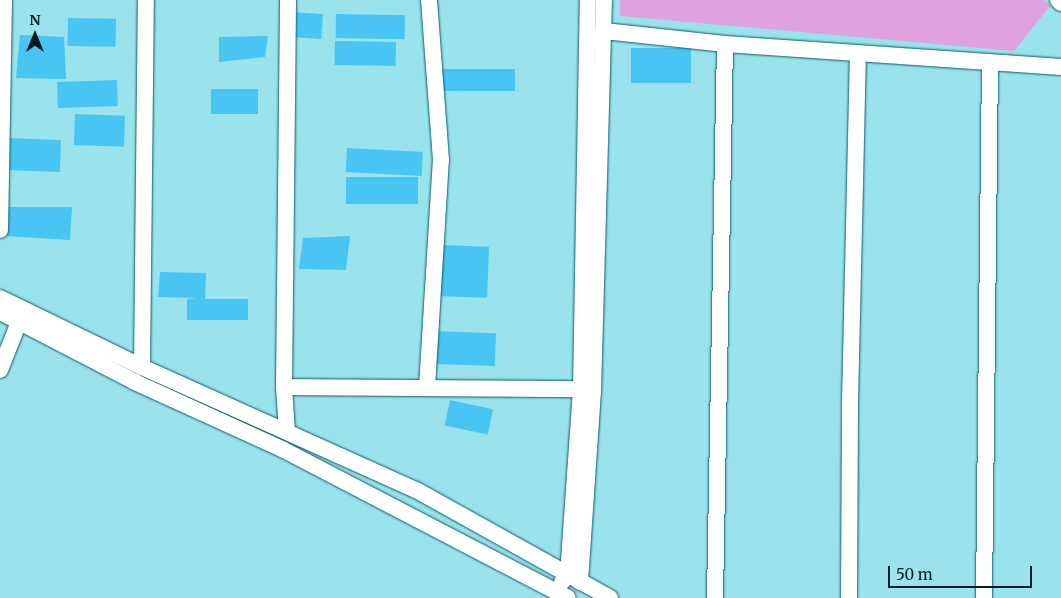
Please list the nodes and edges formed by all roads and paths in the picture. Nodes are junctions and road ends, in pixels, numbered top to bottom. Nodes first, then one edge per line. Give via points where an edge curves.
1 (4, 0) edge
2 (146, 0) edge
3 (288, 0) edge
4 (429, 0) edge
5 (588, 0) edge
6 (604, 0) edge
7 (1058, 0) edge
8 (1061, 3) edge
9 (604, 31) junction
10 (725, 44) junction
11 (858, 53) junction
12 (990, 62) junction
13 (1061, 67) edge
14 (0, 230) edge
15 (0, 298) edge
16 (0, 312) edge
17 (19, 322) junction
18 (142, 367) junction
19 (0, 370) edge
20 (284, 387) junction
21 (427, 387) junction
22 (581, 389) junction
23 (287, 431) junction
24 (574, 578) junction
25 (557, 596) edge
26 (610, 598) edge
27 (715, 598) edge
28 (849, 598) edge
29 (984, 598) edge

1 - 14 street
2 - 18 street
3 - 20 street
4 - 21 street via 441,160
5 - 22 street
6 - 9 street
7 - 8 street
9 - 10 street
9 - 24 street via 593,392
10 - 11 street
10 - 27 street
11 - 12 street
11 - 28 street
12 - 13 street
12 - 29 street
15 - 18 street
16 - 17 street
17 - 19 street
17 - 25 street via 135,382 282,449
18 - 23 street
20 - 21 street
20 - 23 street
21 - 22 street
22 - 24 street
23 - 24 street via 416,490
24 - 25 street
24 - 26 street

